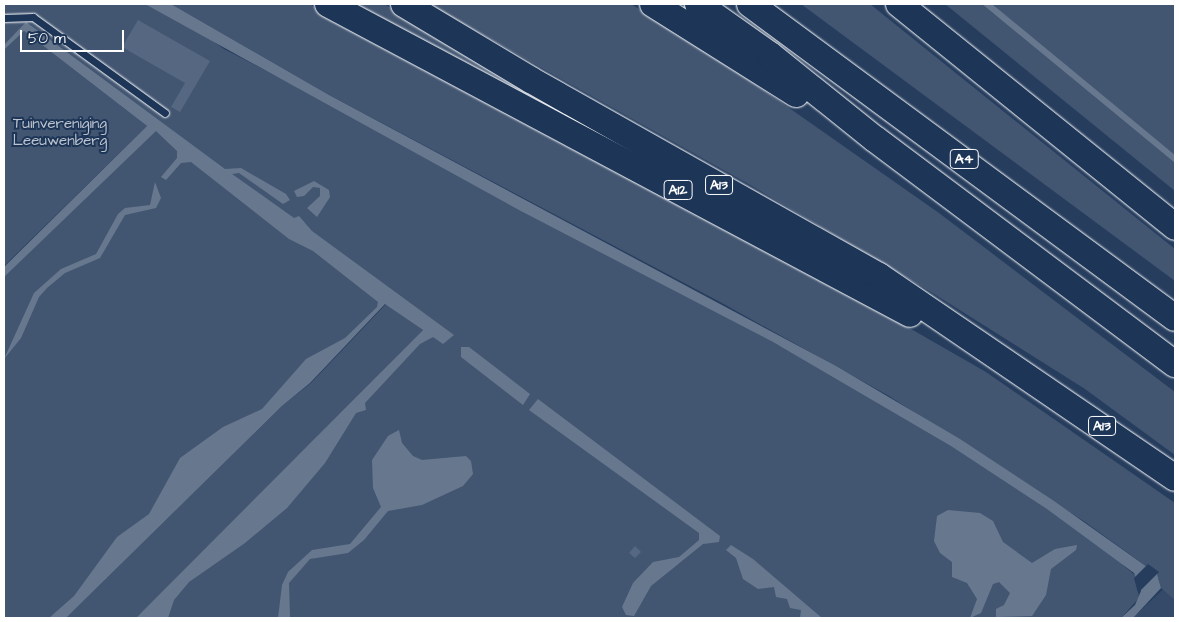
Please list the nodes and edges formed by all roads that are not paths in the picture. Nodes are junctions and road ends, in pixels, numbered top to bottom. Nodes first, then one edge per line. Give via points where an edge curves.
1 (328, 4) edge
2 (404, 4) edge
3 (653, 4) edge
4 (698, 4) edge
5 (750, 4) edge
6 (905, 8) edge
7 (4, 18) edge
8 (165, 113) dead end
9 (875, 138) junction
10 (1175, 227) edge
11 (1175, 318) edge
12 (1175, 364) edge
13 (1028, 376) junction
14 (1175, 478) edge

1 - 13 highway, A12
2 - 13 highway, A13 via 531,80 880,276
3 - 9 highway via 804,100
4 - 9 highway, A4 via 770,55
5 - 11 highway, A4
6 - 10 highway
7 - 8 lane via 33,17
9 - 12 highway, A4
13 - 14 highway, A13

